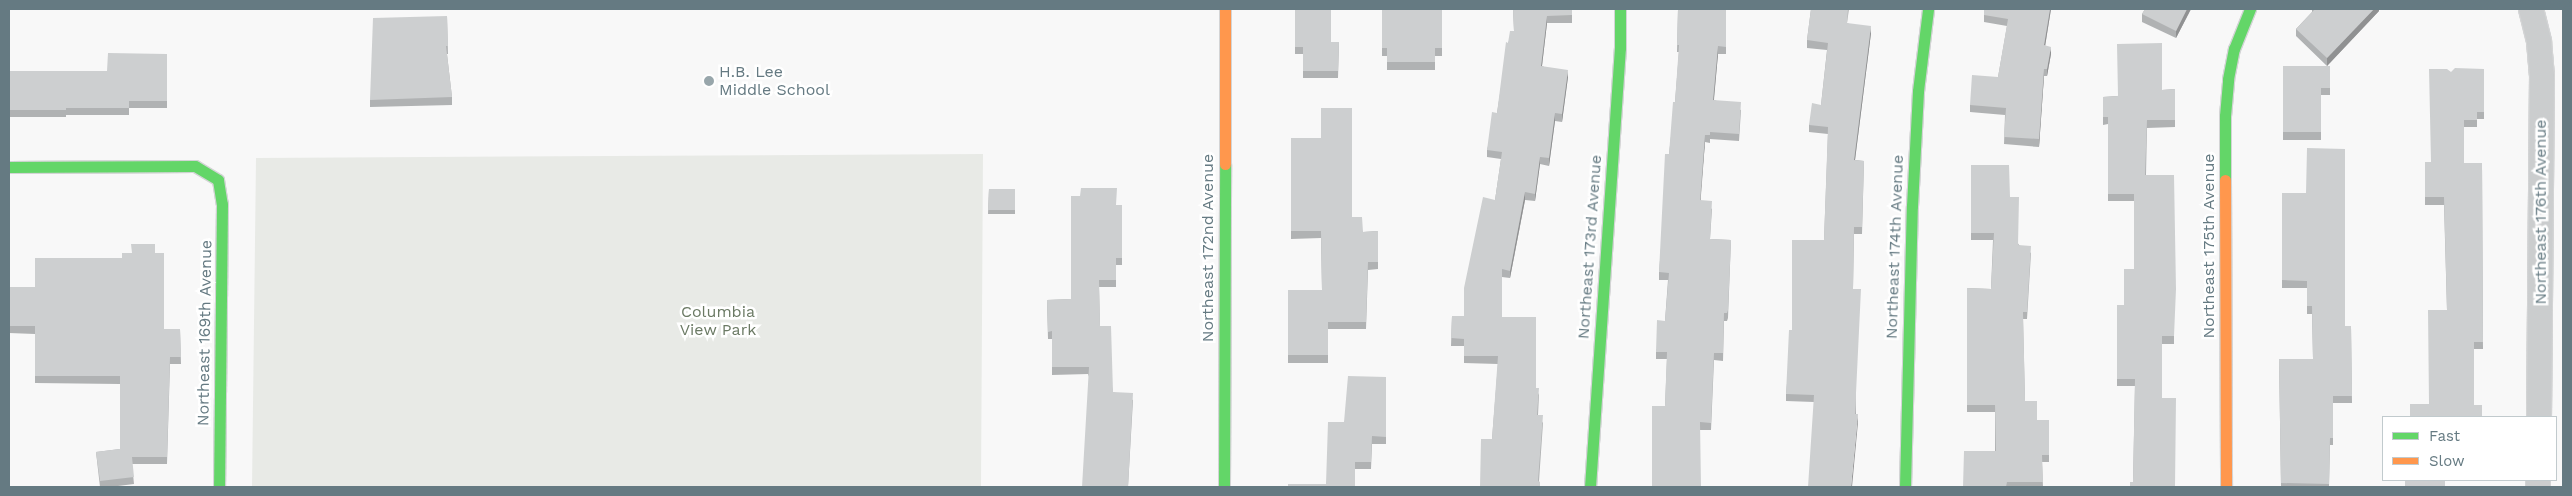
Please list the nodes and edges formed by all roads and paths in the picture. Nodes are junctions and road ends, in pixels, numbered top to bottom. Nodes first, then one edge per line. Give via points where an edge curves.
1 (1225, 9) edge
2 (1620, 9) edge
3 (1928, 9) edge
4 (2250, 9) edge
5 (2531, 9) edge
6 (9, 167) edge
7 (2539, 416) edge
8 (219, 487) edge
9 (1224, 487) edge
10 (1590, 487) edge
11 (1904, 487) edge
12 (2226, 487) edge

1 - 9 street, Northeast 172nd Avenue
2 - 10 street, Northeast 173rd Avenue
3 - 11 street, Northeast 174th Avenue via 1918,91 1912,206
4 - 12 street, Northeast 175th Avenue via 2234,49 2225,116
5 - 7 street, Northeast 176th Avenue via 2542,75
6 - 8 street, Northeast 169th Avenue via 195,166 218,180 222,204

